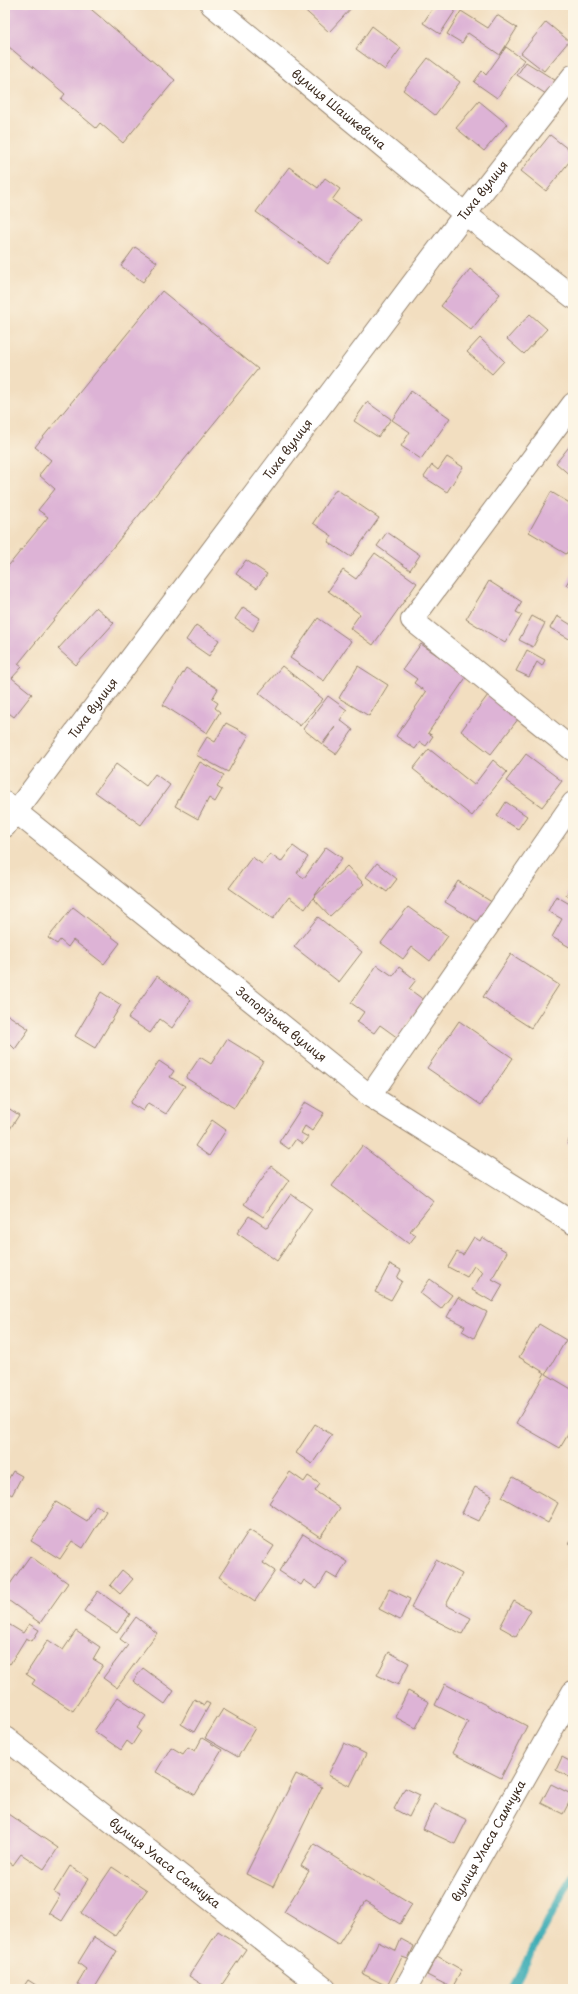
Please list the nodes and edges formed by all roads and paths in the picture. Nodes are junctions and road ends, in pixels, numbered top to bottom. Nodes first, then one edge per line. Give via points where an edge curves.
1 (212, 5) edge
2 (573, 76) edge
3 (465, 214) junction
4 (573, 297) edge
5 (573, 404) edge
6 (573, 750) edge
7 (573, 803) edge
8 (9, 814) edge
9 (370, 1096) junction
10 (573, 1224) edge
11 (573, 1692) edge
12 (5, 1738) edge
13 (325, 1989) edge
14 (405, 1989) edge

1 - 3 street, вулиця Шашкевича
2 - 3 street, Тиха вулиця
3 - 4 street, вулиця Шашкевича
3 - 8 street, Тиха вулиця
5 - 6 street via 412,620
7 - 9 street
8 - 9 street, Запорізька вулиця
9 - 10 street, Запорізька вулиця
11 - 14 street, вулиця Уласа Самчука
12 - 13 street, вулиця Уласа Самчука

